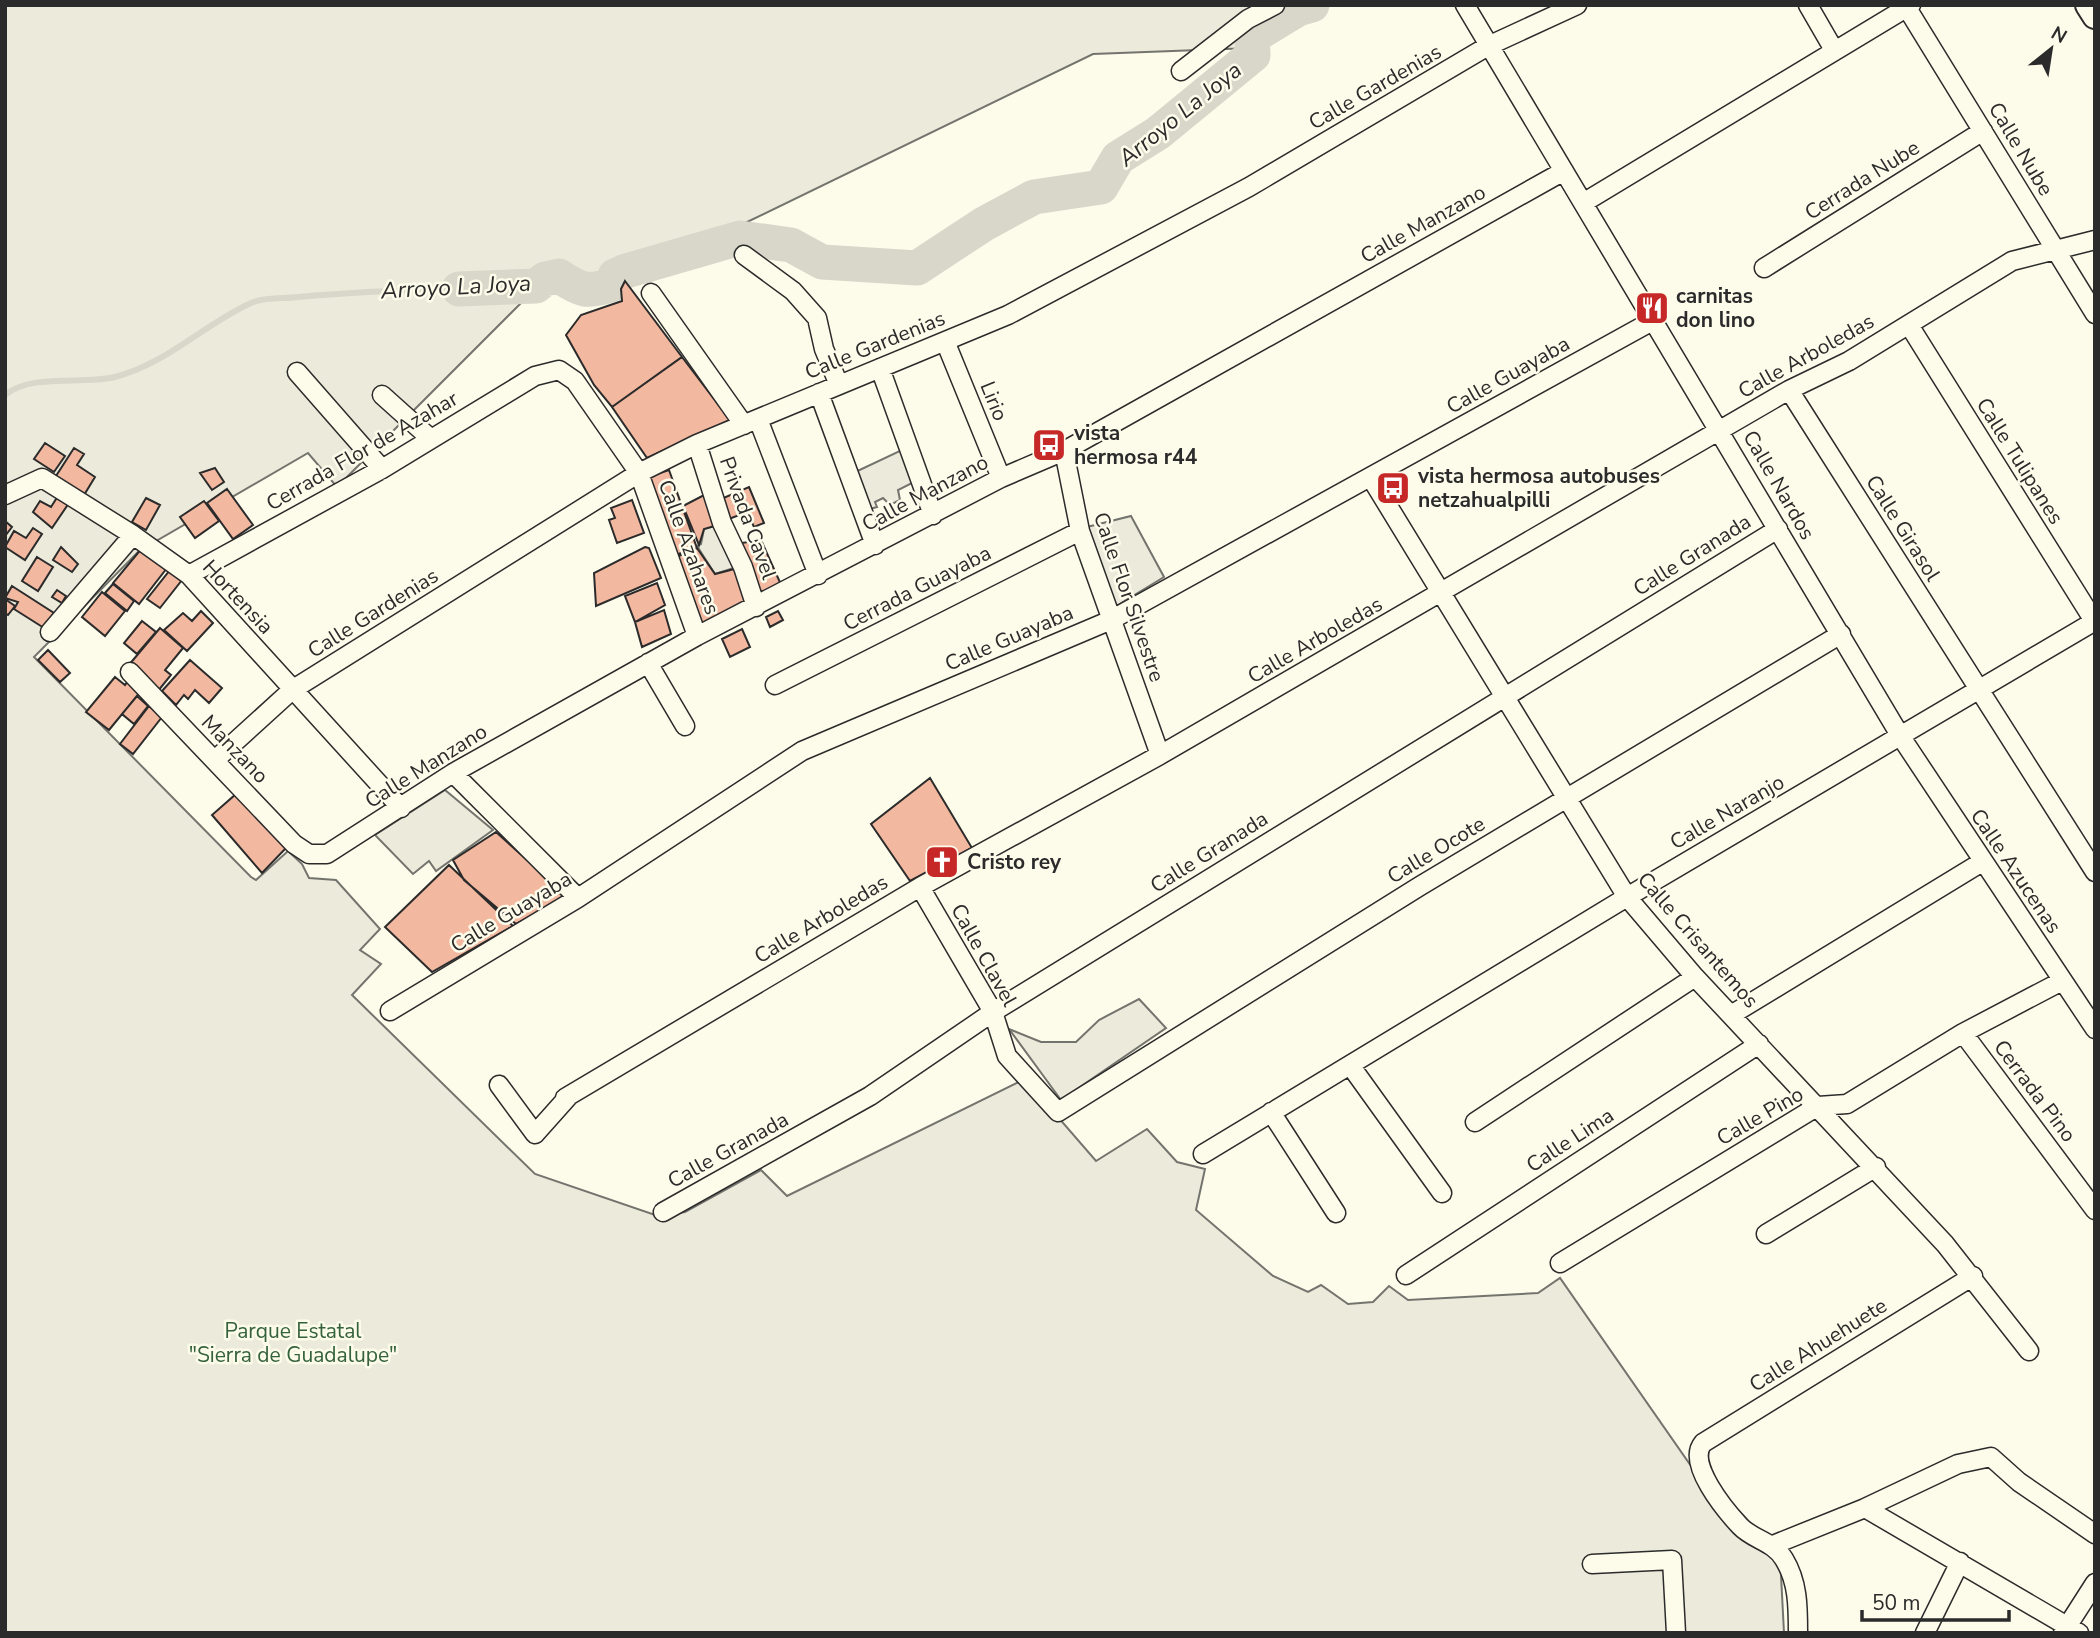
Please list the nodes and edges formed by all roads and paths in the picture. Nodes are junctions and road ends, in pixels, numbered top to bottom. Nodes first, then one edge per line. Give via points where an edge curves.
1 (1275, 5) edge
2 (1465, 5) edge
3 (1808, 5) edge
4 (2088, 5) edge
5 (1576, 6) edge
6 (1909, 7) edge
7 (2095, 16) edge
8 (1488, 46) junction
9 (1835, 50) junction
10 (1181, 71) dead end
11 (1983, 131) junction
12 (1564, 171) junction
13 (1583, 203) junction
14 (2095, 240) edge
15 (2055, 250) junction
16 (744, 255) dead end
17 (1764, 268) dead end
18 (651, 293) dead end
19 (2095, 314) edge
20 (1654, 320) junction
21 (1909, 325) junction
22 (945, 341) junction
23 (880, 368) junction
24 (559, 370) joint
25 (298, 372) dead end
26 (839, 385) junction
27 (1789, 390) junction
28 (819, 393) junction
29 (382, 395) dead end
30 (751, 422) junction
31 (1721, 430) junction
32 (431, 439) junction
33 (697, 444) junction
34 (1064, 451) junction
35 (382, 469) junction
36 (639, 473) junction
37 (1001, 478) junction
38 (1371, 478) junction
39 (5, 495) edge
40 (933, 516) junction
41 (1778, 528) junction
42 (1080, 531) junction
43 (133, 535) junction
44 (875, 545) junction
45 (189, 575) junction
46 (818, 575) junction
47 (1441, 594) junction
48 (755, 607) junction
49 (1111, 620) junction
50 (2094, 621) edge
51 (50, 632) dead end
52 (1841, 634) junction
53 (697, 636) junction
54 (648, 663) junction
55 (130, 673) dead end
56 (775, 685) dead end
57 (292, 690) junction
58 (1979, 690) junction
59 (1503, 698) junction
60 (685, 726) dead end
61 (1901, 737) junction
62 (1160, 755) junction
63 (215, 760) junction
64 (453, 773) junction
65 (1566, 799) junction
66 (401, 808) junction
67 (309, 854) joint
68 (1982, 862) junction
69 (2095, 872) edge
70 (920, 887) junction
71 (1627, 897) junction
72 (579, 898) junction
73 (1695, 977) junction
74 (2062, 981) junction
75 (390, 1011) dead end
76 (993, 1012) junction
77 (1731, 1015) junction
78 (2095, 1029) edge
79 (1964, 1032) junction
80 (1759, 1044) junction
81 (1350, 1065) junction
82 (499, 1085) dead end
83 (1818, 1106) junction
84 (1058, 1112) joint
85 (1272, 1112) junction
86 (1475, 1122) dead end
87 (1203, 1154) dead end
88 (1876, 1167) junction
89 (1442, 1193) dead end
90 (2095, 1210) edge
91 (663, 1212) dead end
92 (1336, 1213) dead end
93 (1766, 1234) dead end
94 (1560, 1263) dead end
95 (1406, 1275) dead end
96 (1972, 1276) junction
97 (2029, 1351) dead end
98 (1865, 1508) junction
99 (2095, 1534) edge
100 (1773, 1545) junction
101 (1960, 1562) junction
102 (1592, 1564) dead end
103 (2095, 1583) edge
104 (2070, 1630) edge
105 (1676, 1633) edge
106 (1798, 1633) edge
107 (1925, 1633) edge

1 - 10 street via 1248,19
2 - 8 street, Calle Nardos
3 - 9 street
4 - 7 street
5 - 8 street, Calle Gardenias
6 - 9 street
6 - 11 street, Calle Nube
8 - 12 street, Calle Nardos
8 - 22 street, Calle Gardenias via 1249,187 1008,315
9 - 13 street
11 - 15 street, Calle Nube
11 - 17 street, Cerrada Nube
12 - 13 street, Calle Nardos
12 - 34 street, Calle Manzano
13 - 20 street, Calle Nardos
14 - 15 street, Calle Arboledas
15 - 19 street, Calle Nube
15 - 21 street, Calle Arboledas via 2012,261
16 - 26 street via 793,291 817,318
18 - 30 street
20 - 31 street, Calle Nardos
20 - 38 street, Calle Guayaba
21 - 27 street, Calle Arboledas
21 - 50 street, Calle Tulipanes
22 - 23 street, Calle Gardenias
22 - 37 street, Lirio
23 - 26 street, Calle Gardenias
23 - 40 street
24 - 32 street, Cerrada Flor de Azahar via 535,376
24 - 36 street, Calle Azahares via 575,381
25 - 35 street
26 - 28 street, Calle Gardenias
27 - 31 street, Calle Arboledas
27 - 58 street, Calle Girasol
28 - 30 street, Calle Gardenias
28 - 44 street
29 - 32 street
30 - 33 street, Calle Gardenias
30 - 46 street
31 - 41 street, Calle Nardos
31 - 47 street, Calle Arboledas
32 - 35 street, Cerrada Flor de Azahar
33 - 36 street, Calle Gardenias
33 - 48 street, Privada Cavel
34 - 37 street, Calle Manzano
34 - 42 street, Calle Flor Silvestre
35 - 45 street, Cerrada Flor de Azahar
36 - 53 street, Calle Azahares
36 - 57 street, Calle Gardenias
37 - 40 street, Calle Manzano
38 - 47 street, Calle Crisantemos
38 - 49 street, Calle Guayaba
39 - 43 street, Hortensia via 42,478
40 - 44 street, Calle Manzano
41 - 52 street, Calle Nardos
41 - 59 street, Calle Granada
42 - 49 street, Calle Flor Silvestre
42 - 56 street, Cerrada Guayaba
43 - 45 street, Hortensia
43 - 51 street
44 - 46 street, Calle Manzano
45 - 57 street, Hortensia
46 - 48 street, Calle Manzano
47 - 59 street, Calle Crisantemos
47 - 62 street, Calle Arboledas
48 - 53 street, Calle Manzano
49 - 62 street, Calle Flor Silvestre
49 - 72 street, Calle Guayaba via 802,751
50 - 58 street, Calle Naranjo
52 - 61 street, Calle Nardos
52 - 65 street, Calle Ocote
53 - 54 street, Calle Manzano
54 - 60 street
54 - 64 street, Calle Manzano
55 - 63 street, Manzano
57 - 63 street, Calle Gardenias
57 - 66 street, Hortensia
58 - 61 street, Calle Naranjo
58 - 69 street, Calle Girasol
59 - 65 street, Calle Crisantemos
59 - 76 street, Calle Granada
61 - 68 street, Calle Azucenas
61 - 71 street, Calle Naranjo
62 - 70 street, Calle Arboledas
63 - 67 street, Manzano via 294,844
64 - 66 street, Calle Manzano
64 - 72 street
65 - 71 street, Calle Crisantemos
65 - 84 street, Calle Ocote
66 - 67 street, Calle Manzano via 327,854
68 - 74 street, Calle Azucenas
68 - 77 street
70 - 76 street, Calle Clavel
70 - 82 street, Calle Arboledas via 567,1097 534,1135
71 - 73 street, Calle Crisantemos
71 - 81 street, Calle Naranjo
72 - 75 street, Calle Guayaba
73 - 77 street, Calle Crisantemos
73 - 86 street
74 - 78 street, Calle Azucenas
74 - 79 street, Calle Pino
76 - 84 street, Calle Clavel via 1007,1056
76 - 91 street, Calle Granada via 870,1096
77 - 80 street, Calle Crisantemos
79 - 83 street, Calle Pino via 1847,1104
79 - 90 street, Cerrada Pino
80 - 83 street, Calle Crisantemos
80 - 95 street, Calle Lima
81 - 85 street, Calle Naranjo
81 - 89 street
83 - 88 street, Calle Crisantemos
83 - 94 street, Calle Pino
85 - 87 street, Calle Naranjo
85 - 92 street
88 - 93 street
88 - 96 street, Calle Crisantemos
96 - 97 street, Calle Crisantemos
96 - 100 street, Calle Ahuehuete via 1697,1450 1710,1487 1742,1528
98 - 99 street via 1958,1464 1991,1457
98 - 100 street
98 - 101 street
100 - 106 street via 1797,1590
101 - 104 street
101 - 107 street
102 - 105 street via 1672,1560
103 - 104 street

